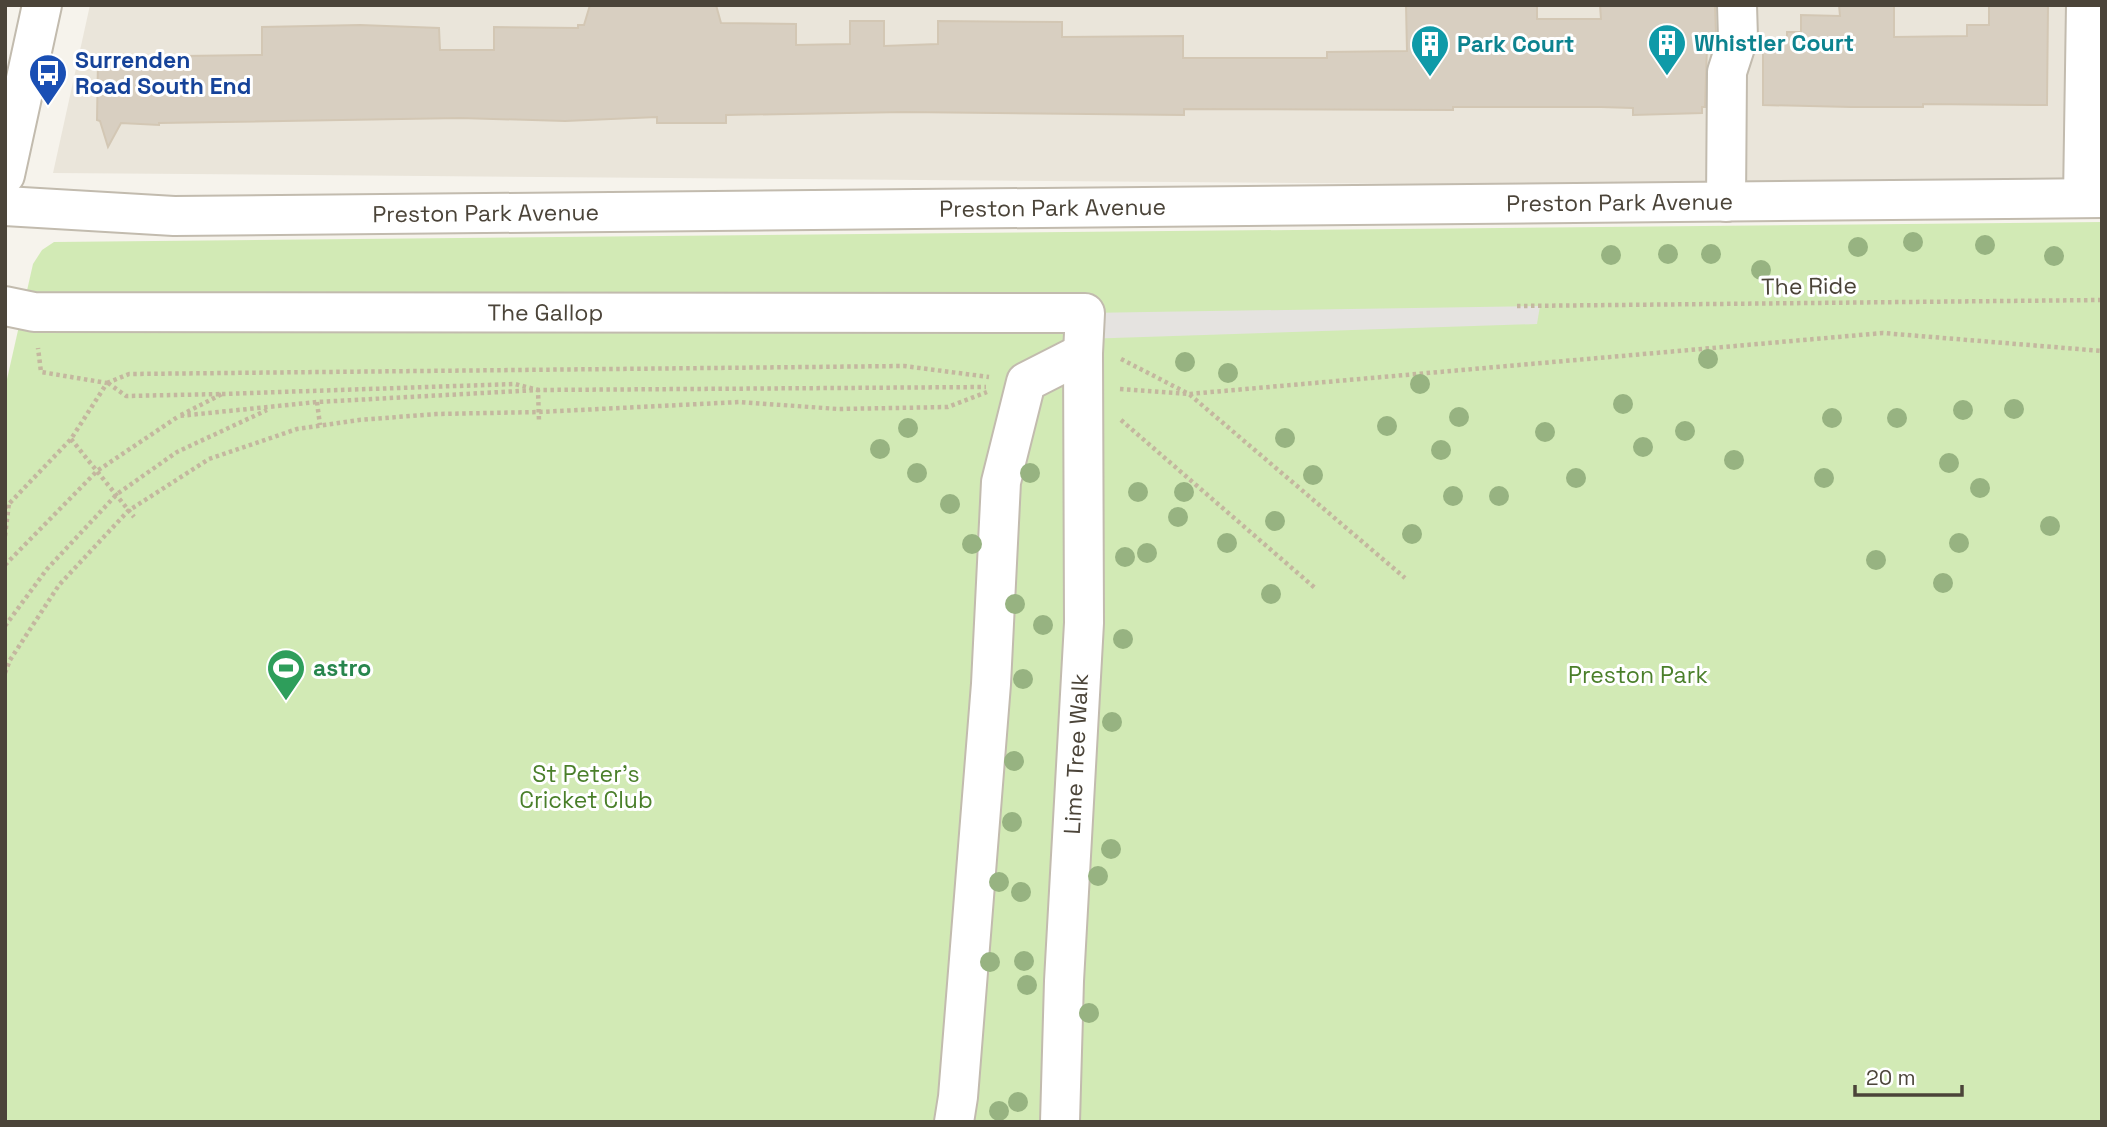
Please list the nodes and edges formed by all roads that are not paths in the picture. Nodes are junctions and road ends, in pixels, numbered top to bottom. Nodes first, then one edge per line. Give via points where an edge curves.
1 (42, 5) edge
2 (1737, 5) edge
3 (2086, 5) edge
4 (16, 77) edge
5 (6, 179) edge
6 (2092, 198) edge
7 (1726, 202) junction
8 (20, 309) edge
9 (1084, 348) junction
10 (954, 1122) edge
11 (1060, 1122) edge

1 - 4 street
2 - 7 street via 1738,38 1727,72
3 - 6 street
4 - 5 street
5 - 7 street, Preston Park Avenue via 188,216
6 - 7 street, Preston Park Avenue
8 - 9 street, The Gallop
9 - 10 street via 1026,382 1001,482
9 - 11 street, Lime Tree Walk via 1084,623

